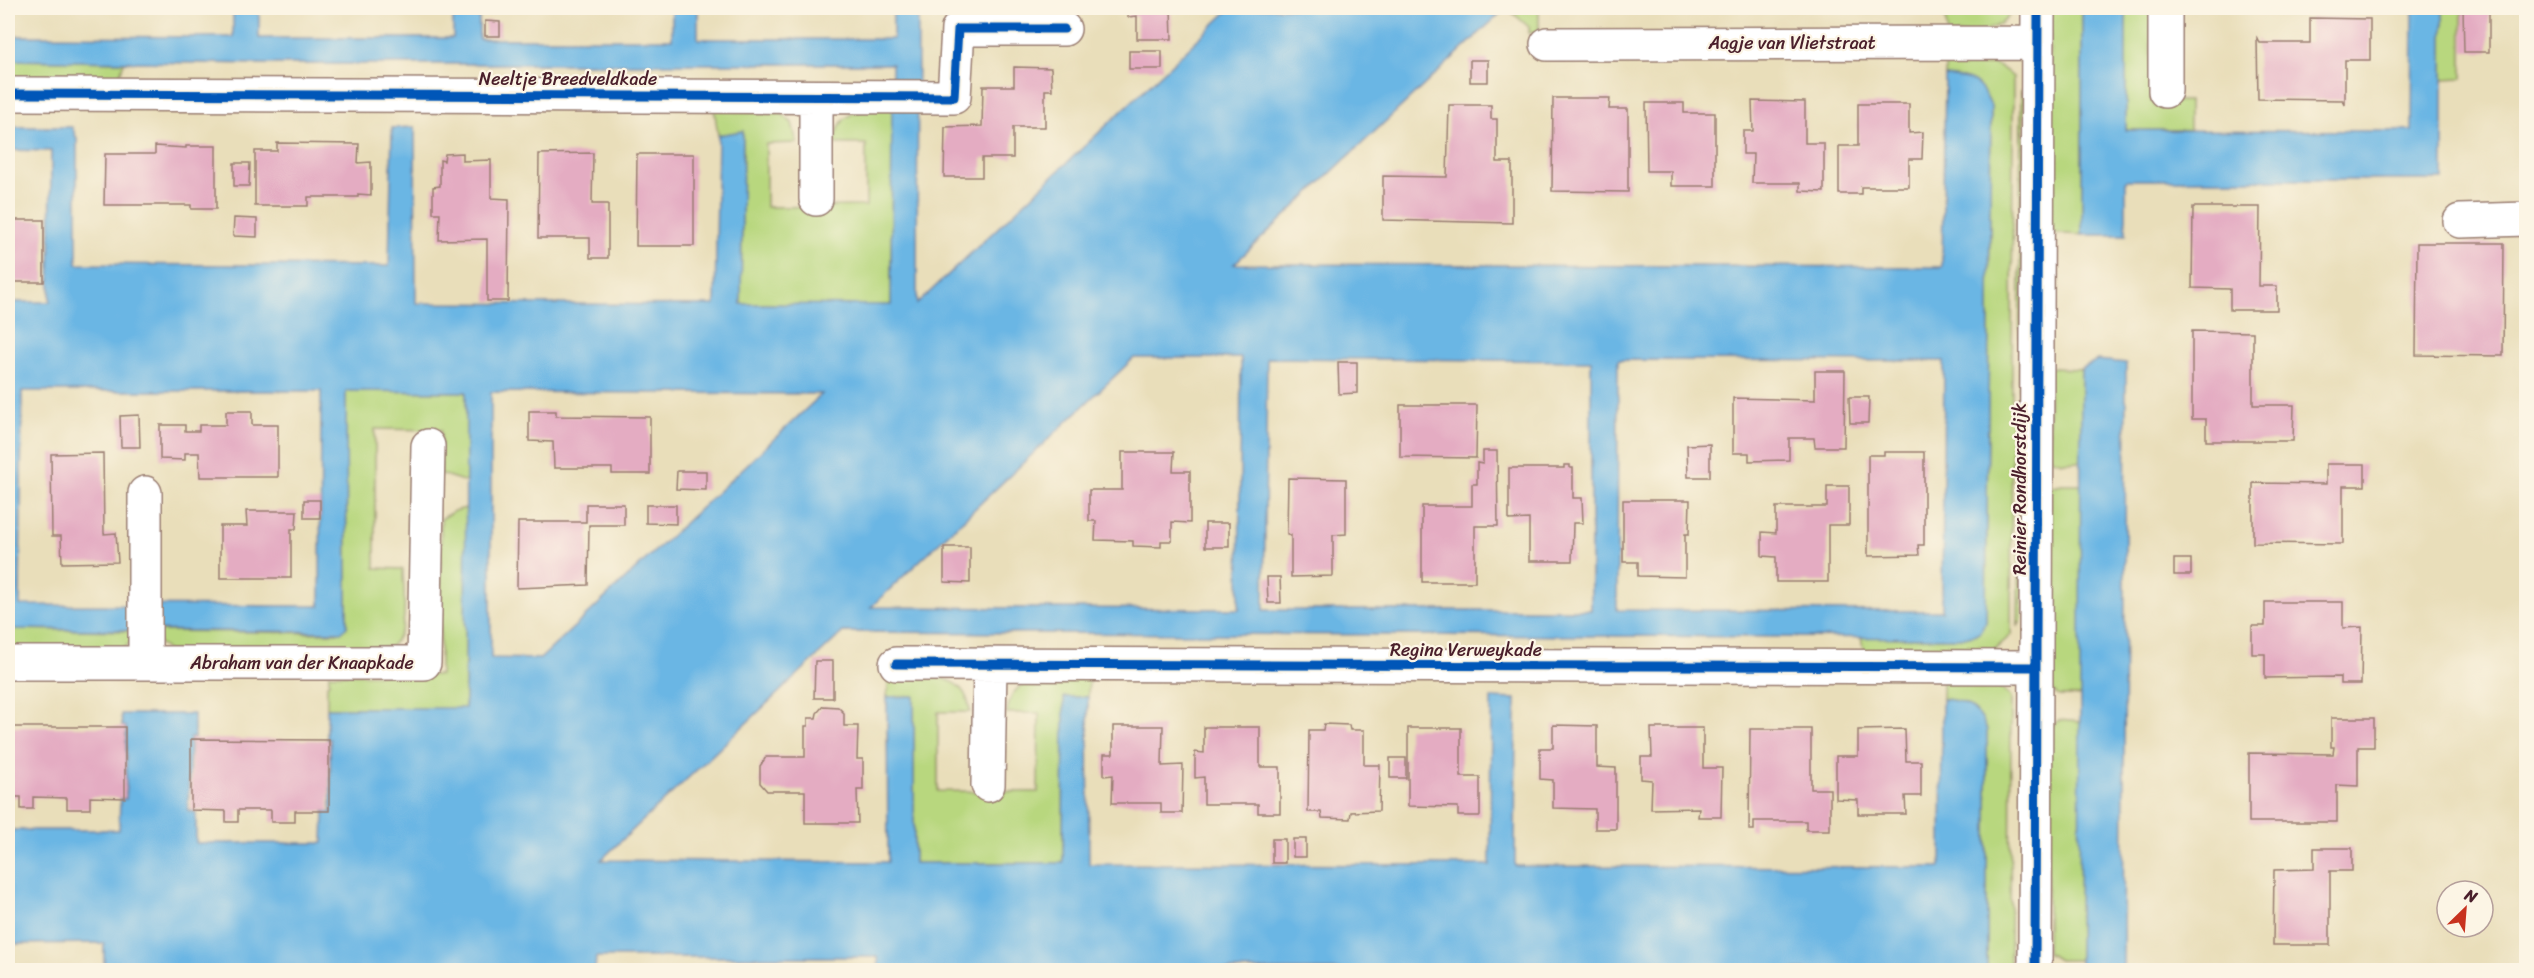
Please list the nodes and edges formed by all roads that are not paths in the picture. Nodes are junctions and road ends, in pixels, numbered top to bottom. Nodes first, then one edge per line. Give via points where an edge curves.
1 (2037, 8) edge
2 (2165, 8) edge
3 (1064, 28) dead end
4 (2038, 43) junction
5 (1547, 44) dead end
6 (2165, 91) dead end
7 (8, 94) edge
8 (816, 97) junction
9 (2526, 196) edge
10 (816, 199) dead end
11 (2526, 211) edge
12 (2526, 219) edge
13 (2460, 220) dead end
14 (428, 446) dead end
15 (145, 493) dead end
16 (145, 652) junction
17 (8, 663) edge
18 (896, 664) dead end
19 (990, 664) junction
20 (2036, 667) junction
21 (988, 785) dead end
22 (2034, 970) edge

1 - 4 street, Reinier Rondhorstdijk
2 - 6 street
3 - 8 street, Neeltje Breedveldkade via 957,30 954,97
4 - 5 street, Aagje van Vlietstraat
4 - 20 street, Reinier Rondhorstdijk
7 - 8 street, Neeltje Breedveldkade
8 - 10 street
9 - 11 street
12 - 13 street
14 - 16 street, Abraham van der Knaapkade via 424,663
15 - 16 street
16 - 17 street, Abraham van der Knaapkade
18 - 19 street, Regina Verweykade
19 - 20 street, Regina Verweykade
19 - 21 street
20 - 22 street, Reinier Rondhorstdijk

